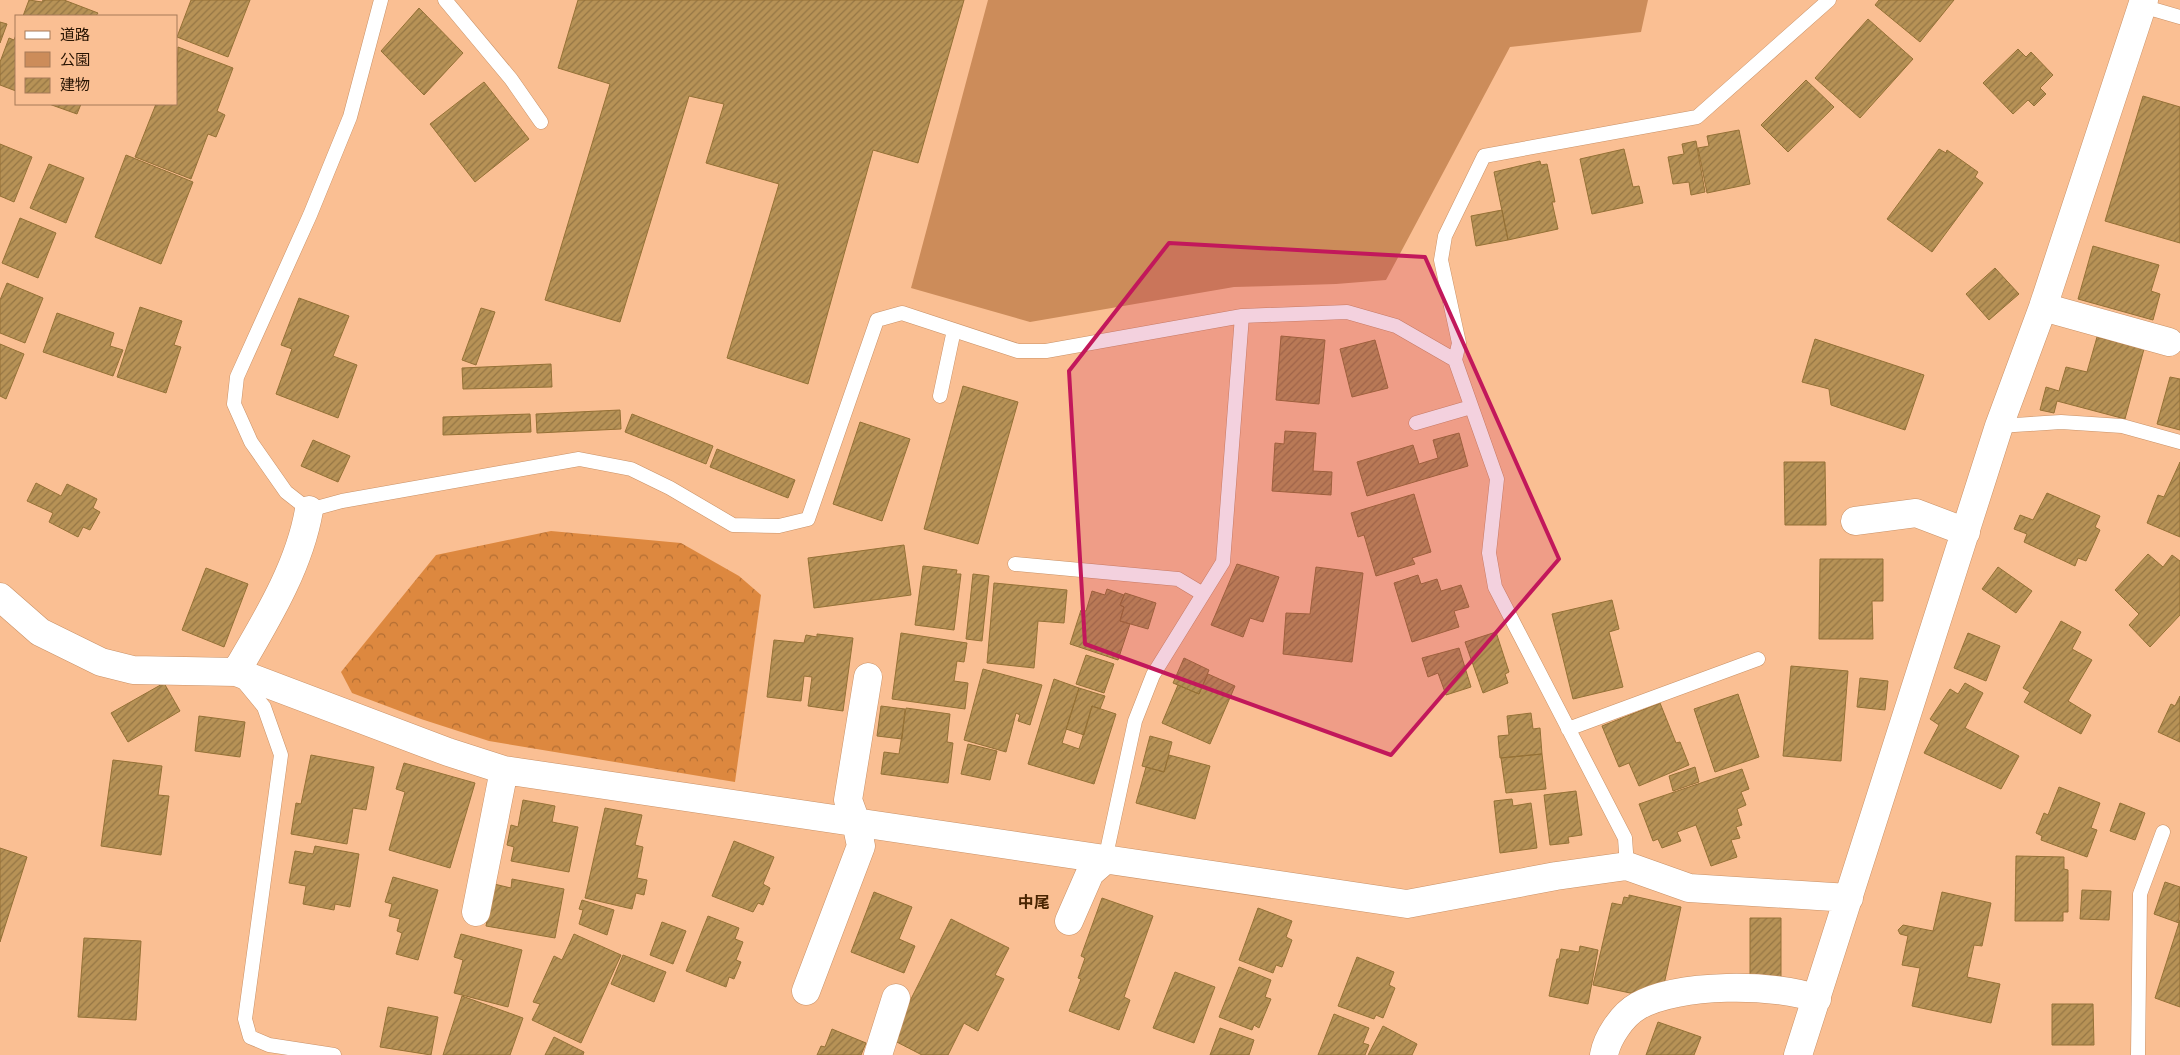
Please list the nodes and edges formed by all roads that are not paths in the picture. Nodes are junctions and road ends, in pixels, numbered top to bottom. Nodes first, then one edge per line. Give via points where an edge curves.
1 (381, 0) edge
2 (445, 0) edge
3 (1829, 0) edge
4 (2143, 3) edge
5 (2180, 18) edge
6 (541, 122) dead end
7 (2043, 307) junction
8 (1242, 316) junction
9 (954, 330) junction
10 (2169, 342) dead end
11 (1454, 360) junction
12 (940, 396) dead end
13 (1471, 407) junction
14 (1416, 423) dead end
15 (1999, 426) junction
16 (2180, 442) edge
17 (309, 510) junction
18 (1855, 520) dead end
19 (1966, 532) junction
20 (1015, 564) dead end
21 (1203, 594) junction
22 (0, 597) edge
23 (1758, 659) dead end
24 (236, 672) junction
25 (868, 677) dead end
26 (1568, 729) junction
27 (504, 770) junction
28 (856, 822) junction
29 (2163, 832) dead end
30 (1105, 860) junction
31 (1627, 866) junction
32 (1849, 898) junction
33 (476, 912) dead end
34 (1069, 921) dead end
35 (806, 991) dead end
36 (896, 998) dead end
37 (1817, 1000) junction
38 (334, 1055) edge
39 (878, 1055) edge
40 (1604, 1055) edge
41 (1798, 1055) edge
42 (2138, 1055) edge

1 - 17 lane via 350,117 237,377 234,404 251,442 286,492
2 - 6 lane via 512,79
3 - 11 lane via 1697,118 1484,156 1445,236 1441,260 1459,343
4 - 5 lane
4 - 7 street
7 - 10 street
7 - 15 street
8 - 9 lane via 1046,350 1018,351
8 - 11 lane via 1348,312 1396,326
8 - 21 lane via 1223,562
9 - 12 lane
9 - 17 lane via 902,313 877,320 808,519 779,526 733,525 631,469 579,459 342,501
11 - 13 lane
13 - 14 lane
13 - 26 lane via 1497,479 1489,553 1495,587
15 - 16 lane via 2061,422 2122,426
15 - 19 street
17 - 24 street via 304,539
18 - 19 street via 1916,513
19 - 32 street
20 - 21 lane via 1178,579
21 - 30 lane via 1152,675 1135,721
22 - 24 street via 40,632 101,662 133,670
23 - 26 lane
24 - 27 street
24 - 38 lane via 264,707 281,755 245,1019 250,1037 269,1045
25 - 28 street via 848,800
26 - 31 lane via 1625,838
27 - 28 street
27 - 33 street
28 - 30 street
28 - 35 street via 860,846
29 - 42 lane via 2140,894
30 - 31 street via 1406,904
30 - 34 street via 1090,873
31 - 32 street via 1689,888
32 - 37 street
36 - 39 street
37 - 40 street via 1797,992 1708,988 1664,996 1637,1006 1617,1027
37 - 41 street

